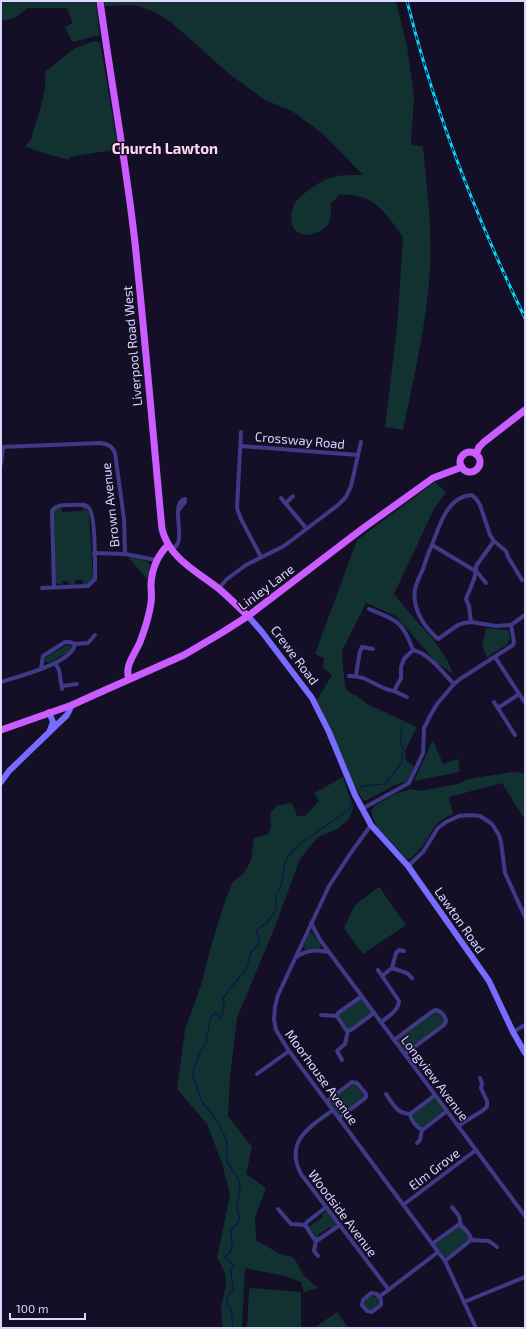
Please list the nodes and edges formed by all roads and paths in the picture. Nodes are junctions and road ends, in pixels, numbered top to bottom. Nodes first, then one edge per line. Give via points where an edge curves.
1 (100, 1) edge
2 (523, 411) edge
3 (241, 432) dead end
4 (361, 442) dead end
5 (241, 446) junction
6 (2, 447) edge
7 (476, 454) junction
8 (358, 455) junction
9 (1, 464) edge
10 (462, 467) junction
11 (293, 496) dead end
12 (282, 498) dead end
13 (286, 503) junction
14 (178, 511) dead end
15 (306, 528) junction
16 (494, 541) junction
17 (432, 545) junction
18 (170, 548) junction
19 (94, 554) junction
20 (125, 554) junction
21 (261, 557) junction
22 (156, 560) junction
23 (477, 572) junction
24 (522, 580) dead end
25 (486, 583) dead end
26 (54, 587) junction
27 (42, 588) dead end
28 (218, 589) junction
29 (369, 609) dead end
30 (248, 616) junction
31 (525, 616) edge
32 (471, 622) junction
33 (511, 625) junction
34 (95, 635) dead end
35 (438, 639) junction
36 (442, 643) dead end
37 (74, 644) junction
38 (373, 649) dead end
39 (413, 650) junction
40 (495, 657) junction
41 (55, 663) junction
42 (41, 669) junction
43 (356, 675) junction
44 (349, 676) dead end
45 (129, 679) junction
46 (1, 682) edge
47 (78, 684) dead end
48 (454, 684) junction
49 (394, 691) junction
50 (518, 694) junction
51 (407, 697) dead end
52 (494, 702) dead end
53 (525, 703) edge
54 (72, 705) junction
55 (498, 708) junction
56 (50, 712) junction
57 (1, 730) edge
58 (49, 731) junction
59 (515, 735) dead end
60 (1, 782) edge
61 (362, 809) junction
62 (371, 825) junction
63 (408, 866) junction
64 (523, 907) edge
65 (525, 916) edge
66 (311, 923) junction
67 (404, 951) dead end
68 (329, 952) junction
69 (296, 957) junction
70 (392, 968) junction
71 (378, 970) dead end
72 (382, 976) junction
73 (412, 978) dead end
74 (362, 996) junction
75 (374, 1013) junction
76 (321, 1015) dead end
77 (337, 1016) junction
78 (381, 1022) junction
79 (525, 1025) edge
80 (348, 1031) junction
81 (512, 1032) junction
82 (394, 1040) junction
83 (289, 1051) junction
84 (525, 1053) edge
85 (405, 1054) junction
86 (342, 1060) dead end
87 (257, 1074) dead end
88 (480, 1078) dead end
89 (386, 1094) dead end
90 (435, 1095) junction
91 (327, 1102) junction
92 (333, 1110) junction
93 (447, 1111) junction
94 (410, 1114) junction
95 (339, 1118) junction
96 (458, 1126) junction
97 (422, 1130) junction
98 (417, 1143) dead end
99 (476, 1150) junction
100 (403, 1205) junction
101 (326, 1207) junction
102 (452, 1207) dead end
103 (278, 1209) dead end
104 (524, 1212) edge
105 (305, 1225) junction
106 (340, 1225) junction
107 (461, 1225) junction
108 (316, 1240) junction
109 (471, 1240) junction
110 (432, 1244) junction
111 (496, 1247) dead end
112 (438, 1252) junction
113 (318, 1256) dead end
114 (445, 1261) junction
115 (525, 1276) edge
116 (389, 1290) junction
117 (379, 1297) junction
118 (464, 1302) junction
119 (476, 1328) edge

1 - 18 main road, Liverpool Road West via 136,251 162,529
2 - 7 main road via 484,442
3 - 5 street
4 - 8 street
5 - 8 street, Crossway Road
5 - 21 street via 237,508
6 - 9 street
6 - 20 street, Brown Avenue via 100,443 110,446 114,453 124,519
7 - 10 main road via 464,454 460,462
7 - 10 main road via 480,459 478,468 469,472
8 - 15 street via 346,497
10 - 30 main road, Linley Lane via 434,478
11 - 13 street
12 - 13 street
13 - 15 street
14 - 18 street via 180,538 178,544
15 - 21 street via 284,546
16 - 17 street via 487,531 486,521 477,500 472,496 465,496 455,502 445,514
16 - 23 street via 476,566
16 - 24 street via 506,551
17 - 23 street
17 - 35 street via 417,584 415,602 424,625
18 - 22 main road
18 - 28 main road, Crewe Road via 183,562
19 - 20 street
19 - 26 street via 95,579 91,584
19 - 26 street via 92,514 88,506 83,504 55,508 52,513
20 - 22 street
21 - 28 street via 234,573
22 - 45 main road via 152,576 152,601 140,643 128,669
23 - 25 street
23 - 32 street via 466,599
26 - 27 street
28 - 30 main road, Crewe Road
29 - 39 street via 397,621
30 - 45 main road, Linley Lane via 184,655
30 - 61 main road, Crewe Road via 312,698
31 - 33 street
32 - 33 street via 496,626
32 - 35 street via 458,625
33 - 40 street via 513,645
34 - 37 street via 88,643
35 - 36 street
37 - 41 street via 72,652
37 - 42 street via 65,642 43,656
38 - 43 street via 362,647
39 - 48 street via 426,656
39 - 49 street via 404,659 401,678
40 - 48 street
40 - 50 street
41 - 42 street
41 - 47 street via 62,687
42 - 46 street
43 - 44 street
43 - 49 street via 386,690
45 - 54 main road, Linley Lane
48 - 61 street via 437,704 424,728 423,753 409,783
49 - 51 street
50 - 53 street
50 - 55 street
52 - 55 street
54 - 56 main road, Linley Lane
54 - 58 main road via 67,716
55 - 59 street
56 - 57 main road, Linley Lane
56 - 58 main road via 53,722
58 - 60 main road
61 - 62 main road, Lawton Road
62 - 63 main road, Lawton Road
62 - 66 street, Moorhouse Avenue via 329,886
63 - 64 street via 423,852 438,828 446,822 459,816 480,816 492,824 500,835 507,880
63 - 81 main road, Lawton Road via 489,981
64 - 65 street
66 - 68 street, Longview Avenue
66 - 69 street, Moorhouse Avenue
67 - 70 street via 399,950 396,953
68 - 69 street via 312,950
68 - 74 street, Longview Avenue
69 - 83 street, Moorhouse Avenue via 278,995 274,1019 276,1030
70 - 72 street
70 - 73 street via 407,973
71 - 72 street
72 - 78 street via 399,1001 399,1006
74 - 75 street, Longview Avenue
74 - 77 street
75 - 78 street, Longview Avenue
75 - 80 street
76 - 77 street
77 - 80 street
78 - 82 street, Longview Avenue
79 - 81 street
80 - 86 street via 345,1044 337,1051
81 - 84 main road, Lawton Road
82 - 85 street, Longview Avenue
82 - 85 street via 433,1011 440,1011 445,1018 444,1025
83 - 87 street
83 - 91 street, Moorhouse Avenue
85 - 90 street, Longview Avenue
88 - 96 street via 487,1107
89 - 94 street via 398,1111
90 - 93 street, Longview Avenue
90 - 94 street
91 - 92 street, Moorhouse Avenue
91 - 95 street via 352,1082 357,1083 366,1094 364,1099
92 - 95 street, Moorhouse Avenue
92 - 101 street, Woodside Avenue via 306,1130 300,1139 296,1155 301,1174
93 - 96 street, Longview Avenue
93 - 97 street
94 - 97 street
95 - 100 street, Moorhouse Avenue
96 - 99 street, Longview Avenue
97 - 98 street
99 - 100 street, Elm Grove
99 - 104 street, Longview Avenue
100 - 110 street, Moorhouse Avenue
101 - 105 street
101 - 106 street, Woodside Avenue
102 - 107 street via 459,1216
103 - 105 street via 291,1224
105 - 108 street
106 - 108 street
106 - 116 street, Woodside Avenue
107 - 109 street
107 - 110 street
108 - 113 street via 314,1251
109 - 111 street via 489,1241
109 - 114 street
110 - 112 street, Moorhouse Avenue
112 - 114 street, Moorhouse Avenue
112 - 116 street
114 - 118 street, Moorhouse Avenue
115 - 118 street
116 - 117 street
117 - 117 street via 381,1306 372,1312 367,1311 362,1305 363,1300 371,1293
118 - 119 street, Moorhouse Avenue

